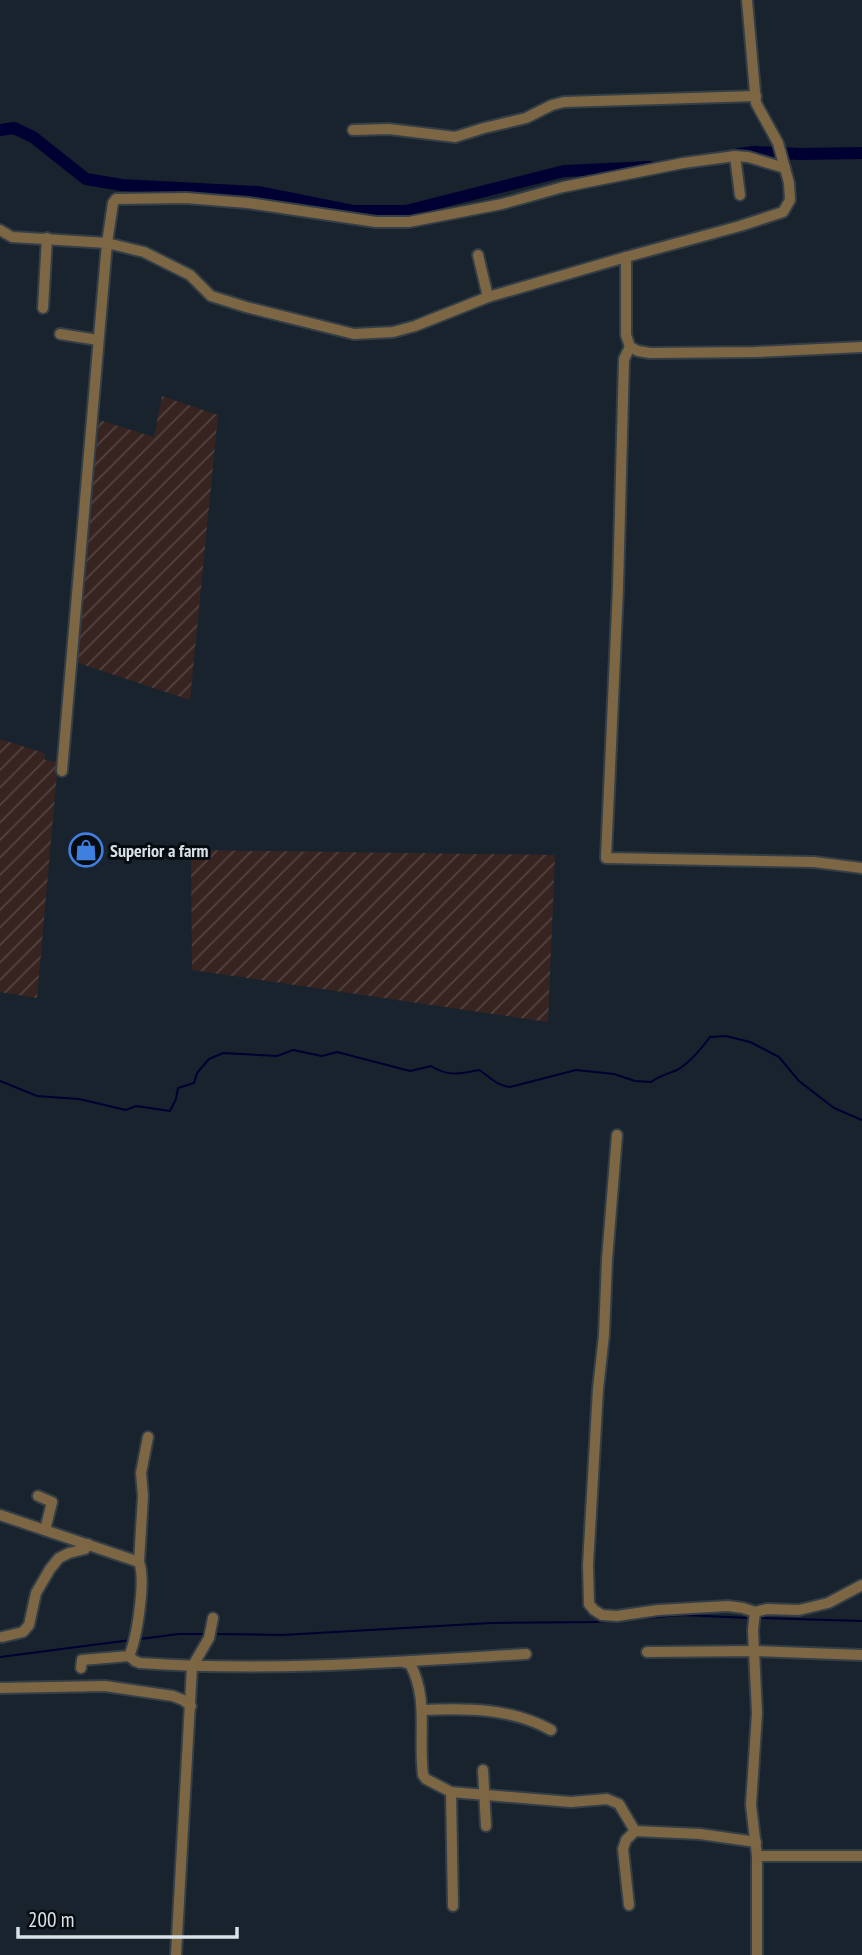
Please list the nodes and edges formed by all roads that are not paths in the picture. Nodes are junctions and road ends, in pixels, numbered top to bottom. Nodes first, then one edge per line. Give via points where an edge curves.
1 (747, 0) edge
2 (756, 96) junction
3 (353, 130) dead end
4 (736, 156) junction
5 (784, 165) junction
6 (740, 195) dead end
7 (0, 230) edge
8 (47, 238) junction
9 (107, 243) junction
10 (478, 255) dead end
11 (626, 257) junction
12 (488, 297) junction
13 (43, 307) dead end
14 (60, 334) dead end
15 (98, 340) junction
16 (630, 347) junction
17 (862, 347) edge
18 (62, 771) dead end
19 (862, 868) edge
20 (617, 1135) dead end
21 (148, 1437) dead end
22 (38, 1496) dead end
23 (0, 1514) edge
24 (45, 1530) junction
25 (88, 1544) junction
26 (139, 1562) junction
27 (862, 1585) edge
28 (754, 1614) junction
29 (213, 1618) dead end
30 (2, 1637) dead end
31 (755, 1651) junction
32 (647, 1652) dead end
33 (526, 1654) dead end
34 (862, 1655) edge
35 (129, 1656) junction
36 (403, 1662) junction
37 (192, 1667) junction
38 (80, 1668) dead end
39 (0, 1688) edge
40 (191, 1706) junction
41 (423, 1710) junction
42 (551, 1730) dead end
43 (483, 1770) dead end
44 (452, 1792) junction
45 (485, 1794) junction
46 (486, 1826) dead end
47 (635, 1831) junction
48 (755, 1842) junction
49 (757, 1856) junction
50 (862, 1856) edge
51 (629, 1905) dead end
52 (453, 1906) dead end
53 (176, 1955) edge
54 (757, 1955) edge

1 - 2 street
2 - 3 street via 564,102 526,118 455,136
2 - 5 street
4 - 5 street
4 - 6 street
4 - 9 street via 670,165 409,222 376,222 248,203 121,198 113,203
5 - 11 street via 790,200 783,212
7 - 8 street via 12,237
8 - 9 street
8 - 13 street
9 - 12 street via 168,262 211,296 354,334 415,326
9 - 15 street
10 - 12 street
11 - 12 street
11 - 16 street
14 - 15 street
15 - 18 street
16 - 17 street via 650,353 732,353
16 - 19 street via 624,359 606,858 814,862
20 - 28 street via 598,1389 589,1604 602,1615 617,1616 728,1606
21 - 26 street via 141,1473
22 - 24 street via 52,1502
23 - 24 street
24 - 25 street
25 - 26 street
25 - 30 street via 60,1558 50,1569 23,1632
26 - 35 street via 142,1581
27 - 28 street via 814,1607
28 - 31 street
29 - 37 street
31 - 32 street
31 - 34 street
31 - 48 street via 757,1713 751,1805
33 - 36 street
35 - 37 street via 140,1663
35 - 38 street via 85,1659
36 - 37 street
36 - 41 street via 414,1671
37 - 40 street
39 - 40 street via 105,1686 173,1696
40 - 53 street
41 - 42 street via 513,1714
41 - 44 street via 423,1775
43 - 45 street
44 - 45 street
44 - 52 street
45 - 46 street
45 - 47 street via 571,1802 607,1798 619,1804
47 - 48 street
47 - 51 street via 623,1849
48 - 49 street
49 - 50 street
49 - 54 street

